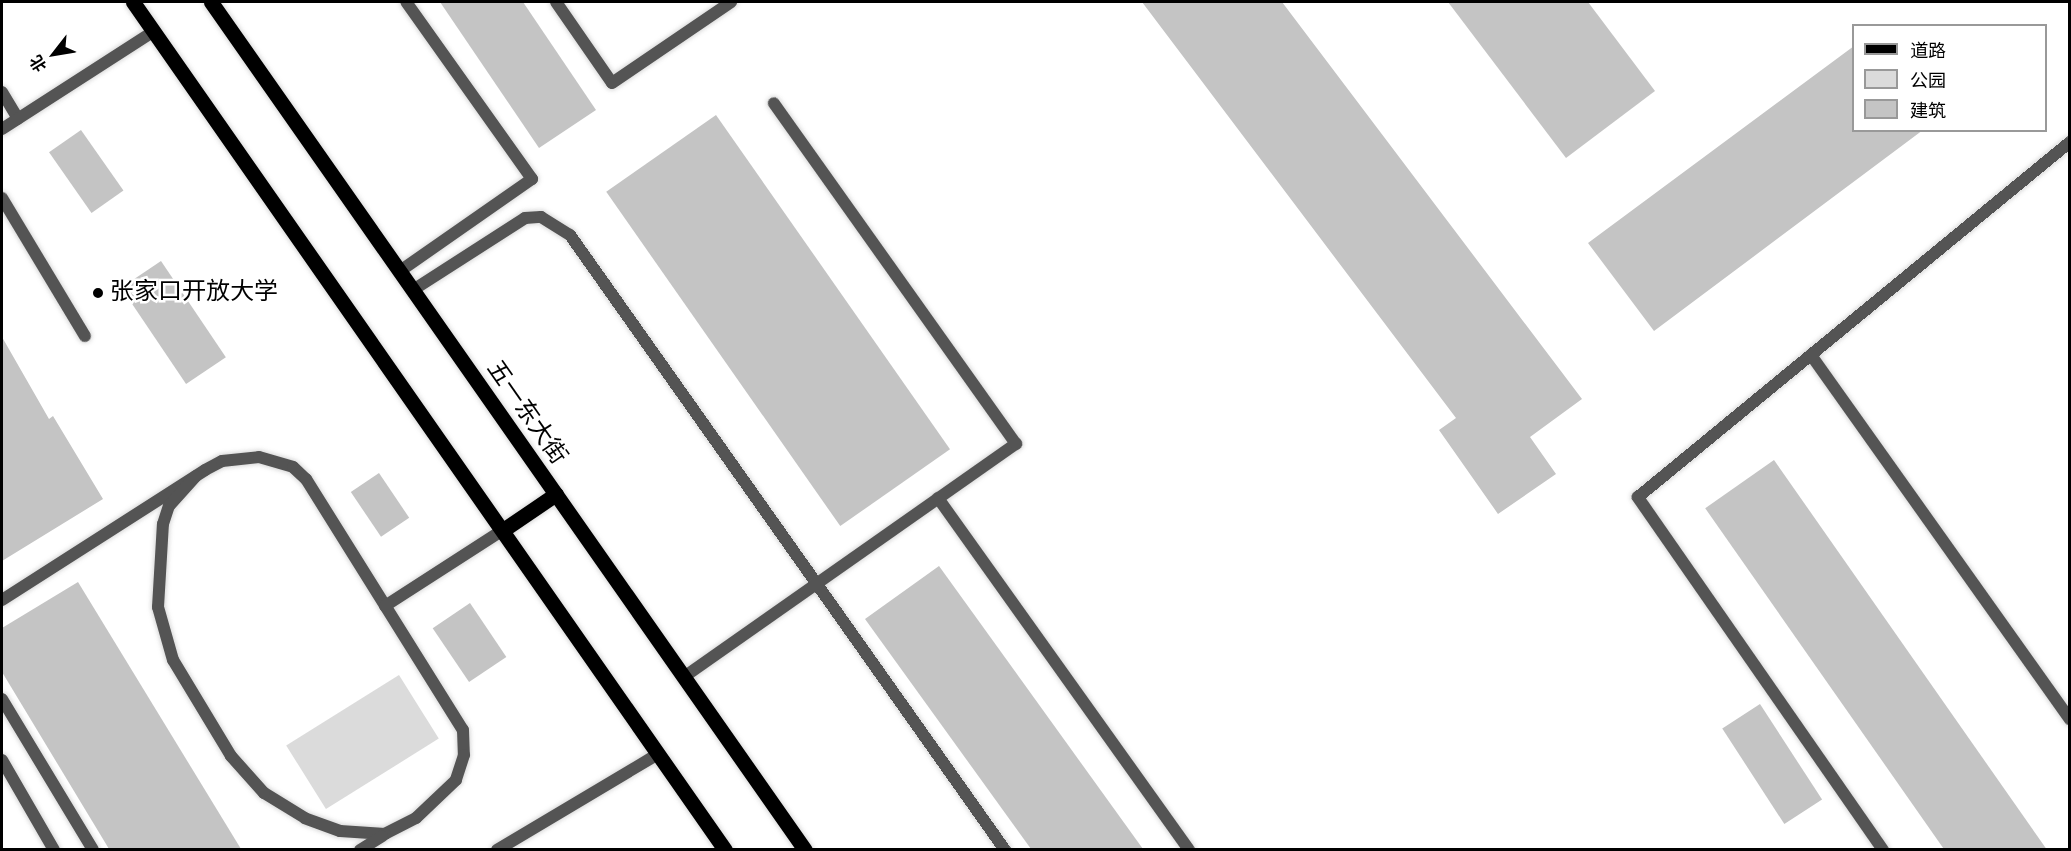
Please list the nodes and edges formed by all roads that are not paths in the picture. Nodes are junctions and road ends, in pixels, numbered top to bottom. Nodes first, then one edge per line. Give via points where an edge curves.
1 (133, 2) edge
2 (211, 2) edge
3 (406, 2) edge
4 (556, 2) edge
5 (731, 2) edge
6 (154, 31) junction
7 (2, 92) edge
8 (774, 103) dead end
9 (18, 119) junction
10 (2, 129) edge
11 (2070, 142) edge
12 (2, 198) edge
13 (400, 271) junction
14 (413, 290) junction
15 (85, 336) dead end
16 (1811, 354) junction
17 (196, 476) junction
18 (556, 494) junction
19 (938, 498) junction
20 (503, 530) junction
21 (817, 584) junction
22 (2, 600) edge
23 (386, 606) junction
24 (684, 677) junction
25 (2, 699) edge
26 (2070, 719) edge
27 (658, 754) junction
28 (2, 760) edge
29 (385, 834) junction
30 (54, 849) edge
31 (93, 849) edge
32 (360, 849) edge
33 (497, 849) edge
34 (725, 849) edge
35 (805, 849) edge
36 (1005, 849) edge
37 (1189, 849) edge
38 (1883, 849) edge

1 - 6 main road
2 - 13 main road, 五一东大街
3 - 13 street via 532,179
4 - 5 street via 612,83
6 - 9 street
6 - 20 main road
7 - 9 street
8 - 19 street via 1016,444
9 - 10 street
11 - 16 street
12 - 15 street
13 - 14 main road, 五一东大街
14 - 18 main road, 五一东大街
14 - 21 street via 525,219 541,217 570,235
16 - 26 street
16 - 38 street via 1638,497
17 - 22 street
17 - 23 street via 238,458 259,458 293,467 306,479
17 - 29 street via 169,506 158,550 158,607 174,660 231,756 264,793 305,819 340,831
18 - 20 main road
18 - 24 main road, 五一东大街
19 - 21 street
19 - 37 street
20 - 23 street
20 - 27 main road
21 - 24 street
21 - 36 street
23 - 29 street via 463,730 465,741 461,767 447,793 416,818
24 - 35 main road, 五一东大街
25 - 31 street
27 - 33 street
27 - 34 main road
28 - 30 street
29 - 32 street

